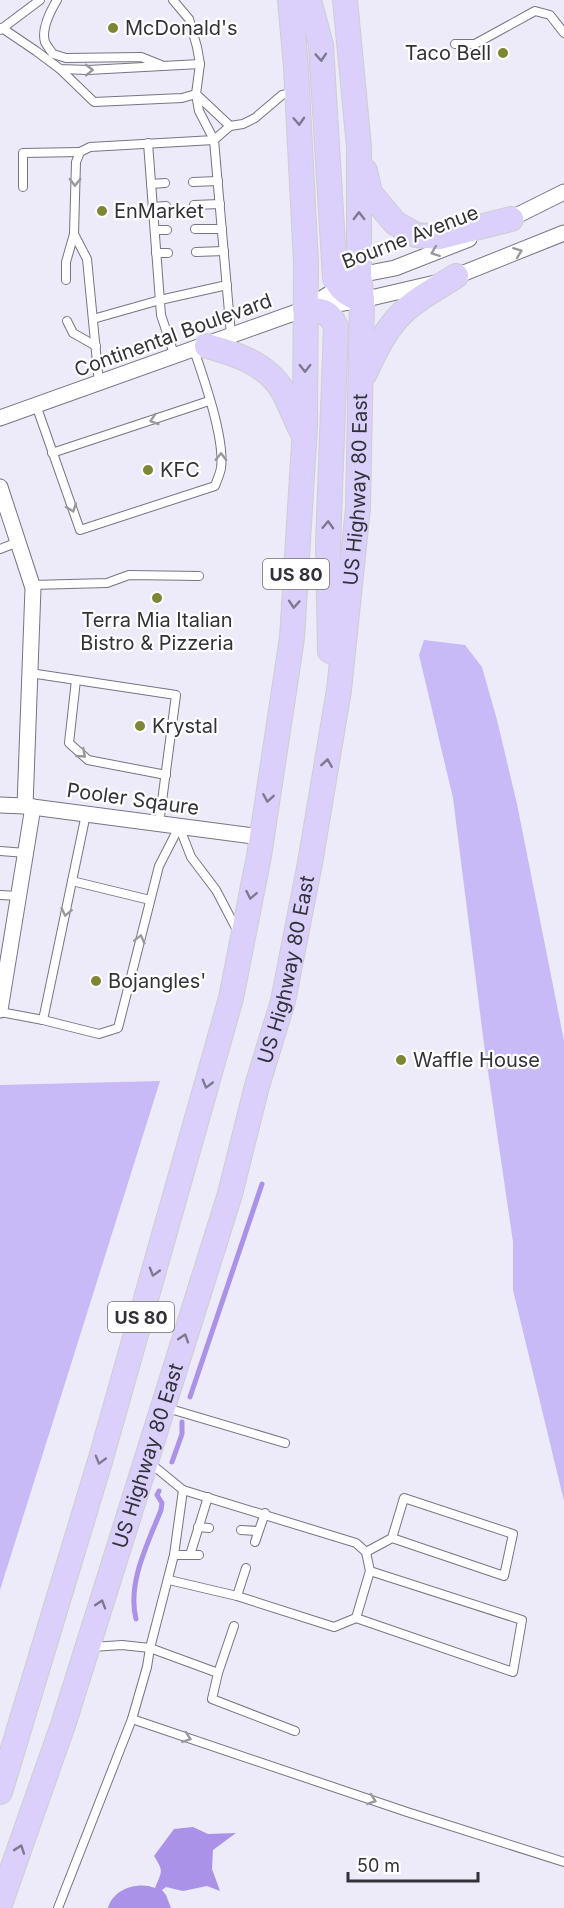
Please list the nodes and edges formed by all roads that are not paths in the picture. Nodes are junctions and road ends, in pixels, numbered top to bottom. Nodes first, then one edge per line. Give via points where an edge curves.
1 (40, 0) edge
2 (57, 0) edge
3 (173, 0) edge
4 (290, 0) edge
5 (309, 0) edge
6 (345, 0) edge
7 (1, 29) edge
8 (564, 33) edge
9 (454, 44) dead end
10 (200, 64) junction
11 (164, 66) junction
12 (60, 69) junction
13 (298, 90) junction
14 (196, 94) junction
15 (230, 126) junction
16 (214, 140) junction
17 (148, 144) junction
18 (359, 147) junction
19 (80, 152) junction
20 (218, 181) junction
21 (193, 182) dead end
22 (165, 183) dead end
23 (151, 184) junction
24 (23, 187) dead end
25 (564, 192) edge
26 (220, 204) junction
27 (194, 205) dead end
28 (166, 206) dead end
29 (153, 207) junction
30 (511, 219) junction
31 (195, 229) dead end
32 (222, 229) junction
33 (155, 230) junction
34 (167, 230) dead end
35 (564, 233) edge
36 (74, 234) junction
37 (224, 251) junction
38 (196, 252) dead end
39 (156, 253) junction
40 (168, 253) dead end
41 (456, 276) junction
42 (66, 280) dead end
43 (349, 281) junction
44 (227, 285) junction
45 (160, 300) junction
46 (362, 300) junction
47 (305, 309) junction
48 (93, 319) junction
49 (67, 321) dead end
50 (231, 337) junction
51 (96, 346) junction
52 (200, 348) junction
53 (175, 357) junction
54 (99, 383) junction
55 (360, 383) junction
56 (209, 401) junction
57 (36, 405) junction
58 (0, 418) edge
59 (305, 438) junction
60 (52, 453) junction
61 (0, 487) edge
62 (19, 542) junction
63 (0, 549) edge
64 (199, 576) dead end
65 (32, 585) junction
66 (30, 673) junction
67 (76, 680) junction
68 (332, 730) junction
69 (166, 775) junction
70 (0, 805) edge
71 (29, 807) junction
72 (86, 814) junction
73 (159, 824) junction
74 (179, 826) junction
75 (261, 837) junction
76 (0, 851) edge
77 (26, 853) junction
78 (72, 881) junction
79 (0, 895) edge
80 (19, 896) junction
81 (150, 900) junction
82 (242, 940) junction
83 (5, 946) edge
84 (1, 1003) edge
85 (43, 1020) junction
86 (163, 1406) junction
87 (285, 1443) dead end
88 (146, 1460) junction
89 (183, 1490) junction
90 (208, 1497) junction
91 (265, 1513) junction
92 (198, 1527) junction
93 (209, 1528) dead end
94 (241, 1530) dead end
95 (258, 1531) junction
96 (392, 1538) junction
97 (255, 1542) dead end
98 (366, 1552) junction
99 (174, 1555) junction
100 (190, 1555) junction
101 (199, 1555) dead end
102 (246, 1568) dead end
103 (370, 1571) junction
104 (169, 1580) junction
105 (237, 1596) junction
106 (356, 1618) junction
107 (234, 1626) dead end
108 (87, 1648) junction
109 (150, 1648) junction
110 (218, 1673) junction
111 (132, 1719) junction
112 (295, 1731) dead end
113 (0, 1792) edge
114 (564, 1862) edge
115 (0, 1904) edge
116 (57, 1908) edge

1 - 7 lane
2 - 11 lane via 45,31 45,41 53,54 66,58 141,57
3 - 10 lane via 189,19
4 - 13 main road, US 80
5 -> 43 main road via 321,45 335,278
6 - 18 main road, US Highway 80 East / US 80
7 - 12 lane
8 - 9 lane via 550,15 535,11 475,44
10 - 11 lane
10 - 14 lane
12 -> 11 lane
12 - 14 lane via 94,102
13 - 15 lane via 282,95 255,118
13 -> 47 main road, US 80
14 - 15 lane
14 - 16 lane via 199,111
15 - 16 lane
16 - 17 lane
16 - 20 lane
17 - 19 lane via 90,147
17 - 23 lane
18 - 30 main road via 370,193 395,223 416,235 439,237
43 -> 18 main road, US Highway 80 East / US 80
19 - 24 lane via 23,153
19 -> 36 lane via 76,162
20 - 21 lane
20 - 26 lane
22 - 23 lane
23 - 29 lane
25 - 30 street, Bourne Avenue
26 - 27 lane
26 - 32 lane
28 - 29 lane
29 - 33 lane
30 -> 43 street, Bourne Avenue via 395,268
31 - 32 lane
32 - 37 lane
33 - 34 lane
33 - 39 lane
41 -> 35 street
36 - 42 lane via 66,262
36 - 48 lane via 87,259
37 - 38 lane
37 - 44 lane
39 - 40 lane
39 - 45 lane
41 - 46 street
41 - 55 main road via 408,308 392,325
43 - 46 main road, US Highway 80 East / US 80
43 - 47 street, Bourne Avenue
44 - 45 lane
44 - 50 lane
45 - 48 lane
45 - 53 lane
46 - 47 street, Continental Boulevard
46 - 55 main road, US Highway 80 East / US 80
47 - 50 street, Continental Boulevard
47 -> 59 main road, US 80
68 -> 47 main road via 328,545 336,327 332,316
48 - 51 lane
49 - 51 lane via 73,333
50 - 52 street, Continental Boulevard
51 - 54 lane
52 - 53 street, Continental Boulevard
52 - 56 lane
52 - 59 main road via 242,356 264,369 282,389
53 - 54 street, Continental Boulevard
54 - 57 street, Continental Boulevard
55 - 68 main road, US Highway 80 East / US 80 via 358,508
56 -> 60 lane
60 -> 56 lane via 80,530 215,486 221,470 221,447
57 - 58 street, Continental Boulevard
57 - 60 lane
59 -> 75 main road, US 80 via 292,638
61 - 62 street
62 - 63 lane
62 - 65 street
64 - 65 lane via 129,575 107,583
65 - 66 street
66 - 67 lane
66 - 71 street
67 -> 69 lane via 69,743 88,760
67 - 69 lane via 176,695
86 -> 68 main road, US Highway 80 East / US 80 via 230,1194 283,1001
69 - 73 lane
70 - 71 street, Pooler Sqaure
71 - 72 street, Pooler Sqaure
71 - 77 street
72 - 73 street, Pooler Sqaure
72 - 78 lane
73 - 74 street, Pooler Sqaure
74 - 75 street, Pooler Sqaure
74 - 81 lane via 159,866
74 - 82 lane via 191,857 216,890
75 -> 82 main road, US 80
76 - 77 lane
77 - 80 street
78 - 81 lane
78 -> 85 lane
79 - 80 lane
80 - 83 street
85 -> 81 lane via 99,1034 118,1028
82 -> 113 main road, US 80 via 231,998 156,1266
83 - 84 street
84 - 85 lane
86 - 87 lane
86 - 88 main road, US Highway 80 East / US 80
88 - 89 lane
108 -> 88 main road, US Highway 80 East / US 80
89 - 90 lane
89 - 99 lane
90 - 91 lane
90 - 92 lane
91 - 95 lane
91 - 98 lane via 356,1543
92 - 93 lane
92 - 100 lane
94 - 95 lane
95 - 97 lane
96 - 96 lane via 504,1576 513,1534 404,1498
96 - 98 lane
98 - 103 lane
99 - 100 lane
99 - 104 lane
100 - 101 lane
102 - 105 lane
103 - 106 lane
103 - 106 lane via 522,1620 513,1672
104 - 105 lane
104 - 109 lane
105 - 106 lane via 334,1628
107 - 110 lane
108 - 109 lane
115 -> 108 main road, US Highway 80 East / US 80
109 - 110 lane
109 - 111 lane
110 - 112 lane via 212,1699
111 -> 114 lane
111 - 116 lane

